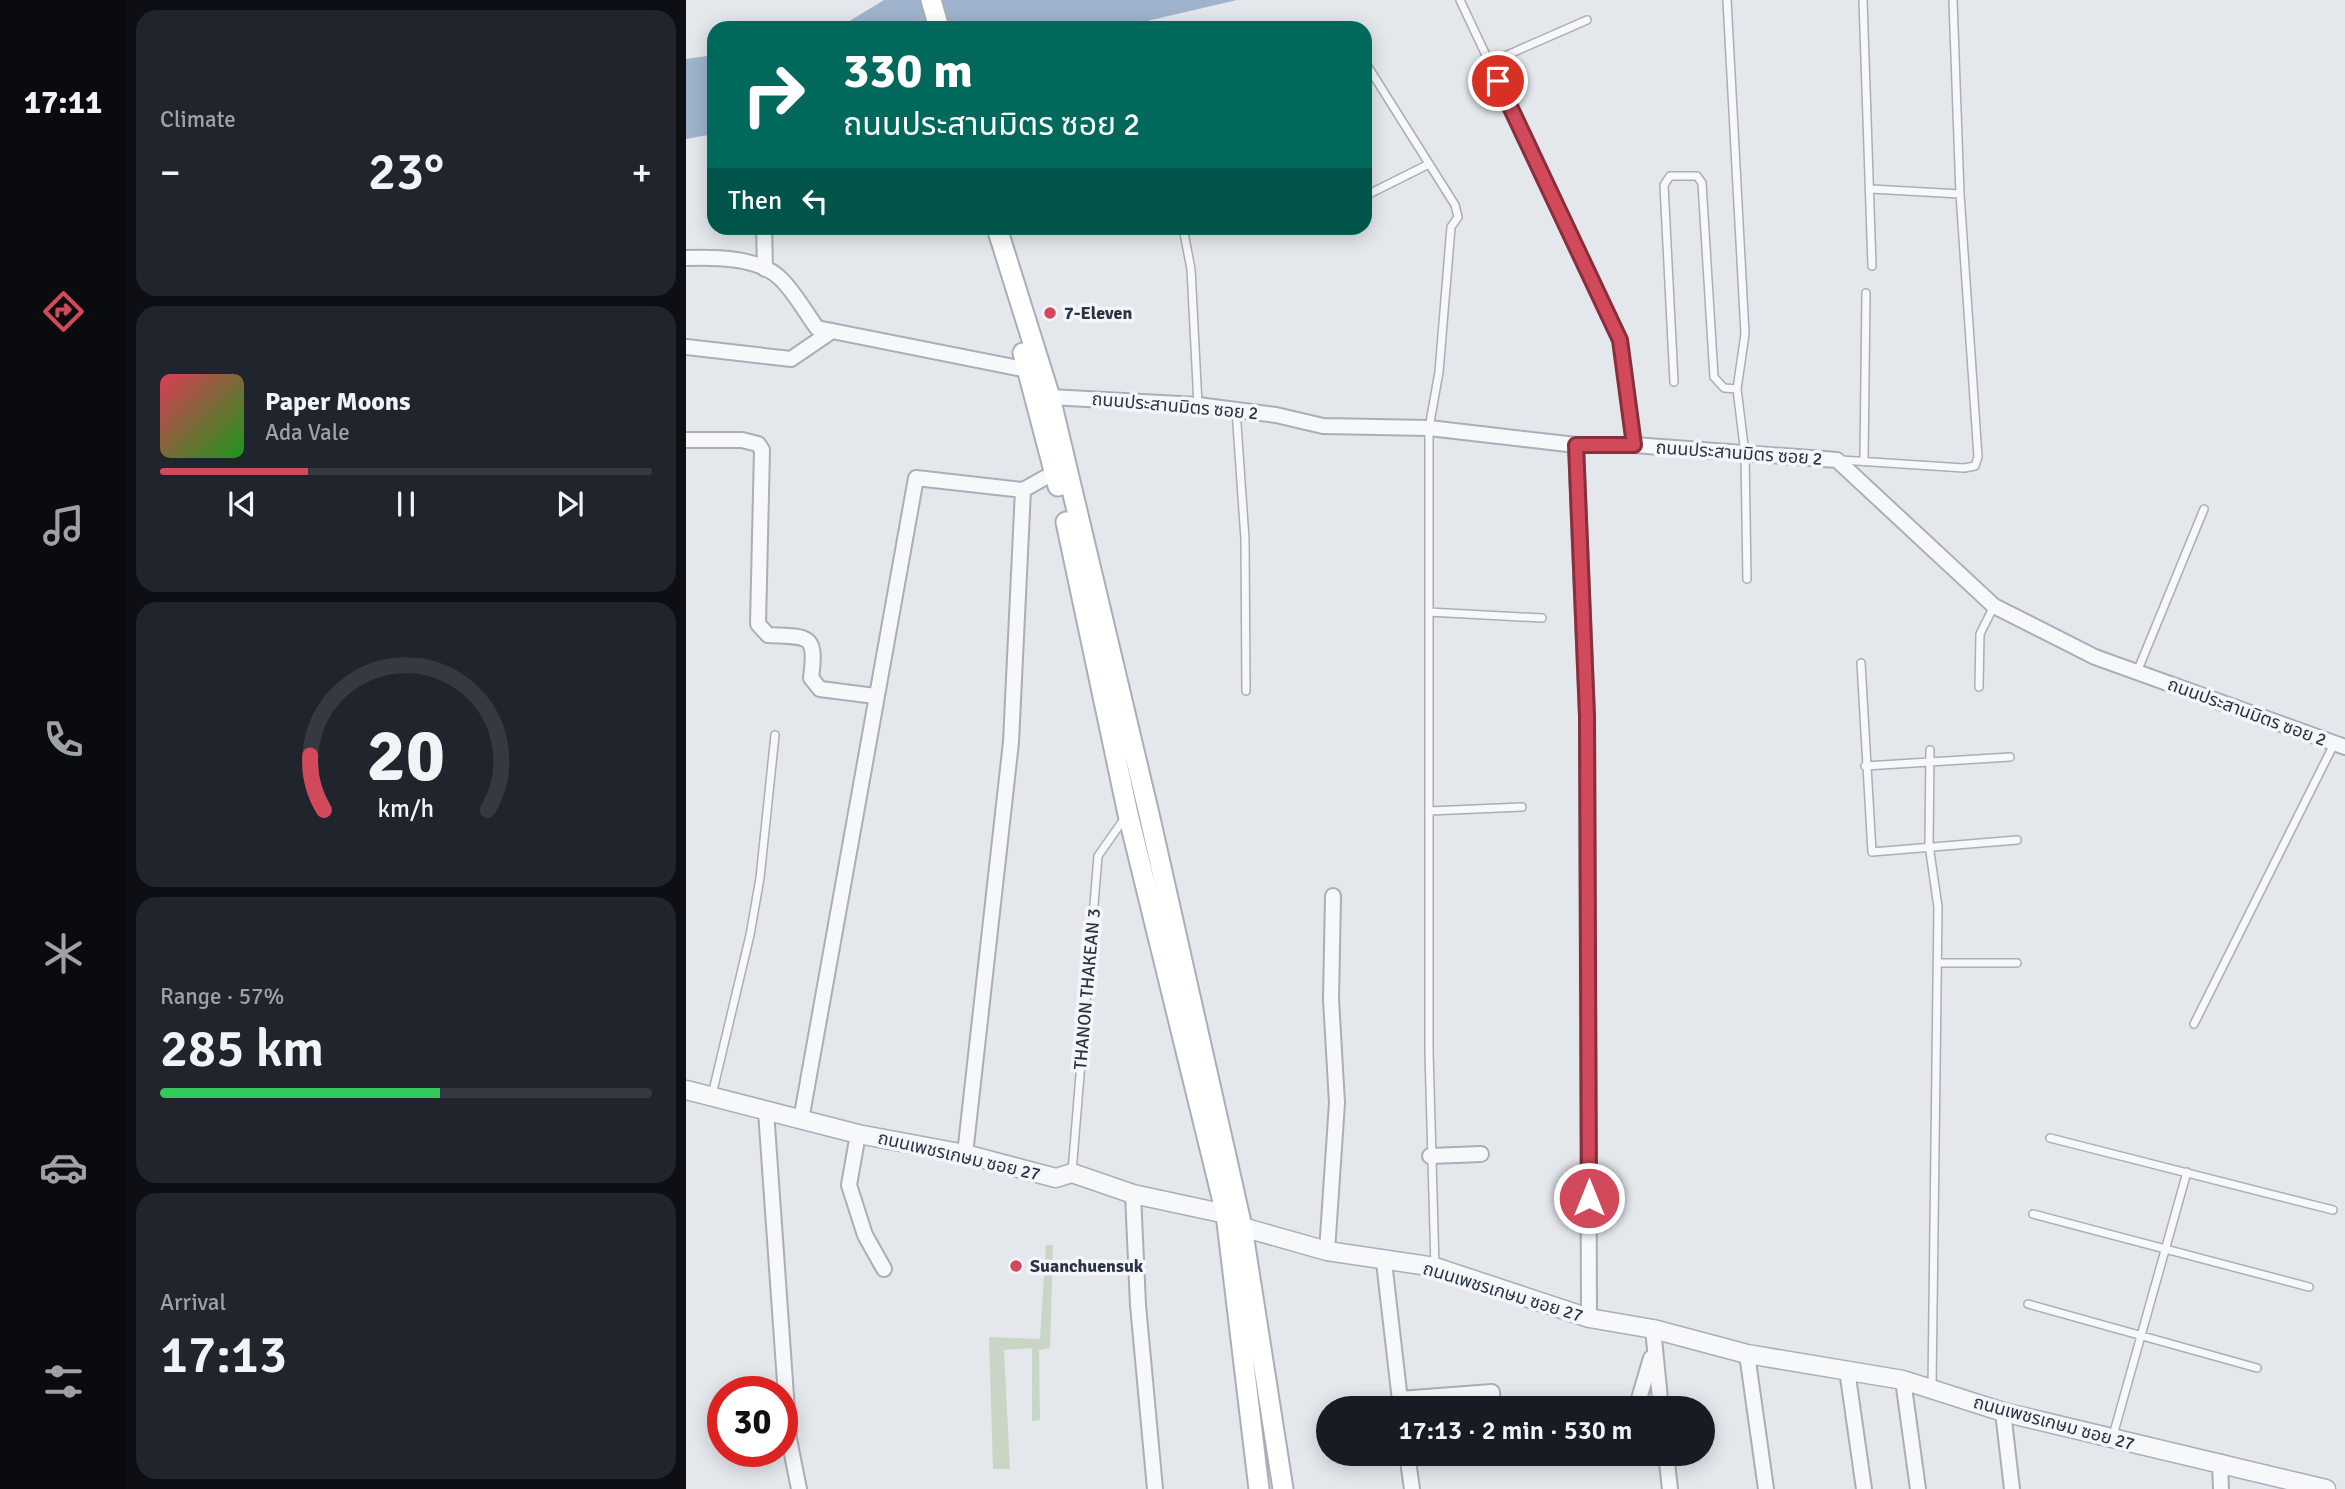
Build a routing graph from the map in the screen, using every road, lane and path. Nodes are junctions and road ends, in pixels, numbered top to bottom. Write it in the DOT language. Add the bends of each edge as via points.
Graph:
graph roads {
  1 [pos="931,0"];
  2 [pos="1460,0"];
  3 [pos="1727,0"];
  4 [pos="1863,0"];
  5 [pos="1953,0"];
  6 [pos="1587,20"];
  7 [pos="937,21"];
  8 [pos="1489,63"];
  9 [pos="1372,74"];
  10 [pos="1427,165"];
  11 [pos="1871,189"];
  12 [pos="1372,192"];
  13 [pos="1960,194"];
  14 [pos="764,235"];
  15 [pos="988,235"];
  16 [pos="999,235"];
  17 [pos="1184,235"];
  18 [pos="686,258"];
  19 [pos="1872,266"];
  20 [pos="765,269"];
  21 [pos="1866,293"];
  22 [pos="832,331"];
  23 [pos="686,347"];
  24 [pos="1028,370"];
  25 [pos="1674,382"];
  26 [pos="1737,389"];
  27 [pos="1050,397"];
  28 [pos="1198,405"];
  29 [pos="1236,410"];
  30 [pos="1429,428"];
  31 [pos="686,440"];
  32 [pos="1576,445"];
  33 [pos="1634,445"];
  34 [pos="1745,454"];
  35 [pos="1836,460"];
  36 [pos="1864,460"];
  37 [pos="1055,472"];
  38 [pos="1023,490"];
  39 [pos="2204,509"];
  40 [pos="1077,541"];
  41 [pos="1747,579"];
  42 [pos="1994,606"];
  43 [pos="1429,612"];
  44 [pos="1542,618"];
  45 [pos="1861,663"];
  46 [pos="2137,672"];
  47 [pos="1979,687"];
  48 [pos="1246,691"];
  49 [pos="875,696"];
  50 [pos="775,735"];
  51 [pos="2339,745"];
  52 [pos="1930,750"];
  53 [pos="2010,757"];
  54 [pos="1930,764"];
  55 [pos="1865,766"];
  56 [pos="1522,807"];
  57 [pos="1429,811"];
  58 [pos="1128,814"];
  59 [pos="2017,840"];
  60 [pos="1929,845"];
  61 [pos="1334,897"];
  62 [pos="1937,963"];
  63 [pos="2017,963"];
  64 [pos="2194,1024"];
  65 [pos="686,1090"];
  66 [pos="712,1095"];
  67 [pos="766,1111"];
  68 [pos="801,1119"];
  69 [pos="858,1134"];
  70 [pos="2050,1138"];
  71 [pos="965,1154"];
  72 [pos="1481,1154"];
  73 [pos="1430,1156"];
  74 [pos="2187,1172"];
  75 [pos="1072,1173"];
  76 [pos="1133,1194"];
  77 [pos="2333,1210"];
  78 [pos="2034,1214"];
  79 [pos="1234,1220"];
  80 [pos="1327,1251"];
  81 [pos="2166,1252"];
  82 [pos="1384,1262"];
  83 [pos="1435,1267"];
  84 [pos="884,1269"];
  85 [pos="2309,1287"];
  86 [pos="2028,1304"];
  87 [pos="1590,1318"];
  88 [pos="1653,1334"];
  89 [pos="2142,1337"];
  90 [pos="1747,1354"];
  91 [pos="2257,1368"];
  92 [pos="1847,1370"];
  93 [pos="1903,1380"];
  94 [pos="1932,1388"];
  95 [pos="1400,1396"];
  96 [pos="1462,1396"];
  97 [pos="1492,1396"];
  98 [pos="1640,1396"];
  99 [pos="1660,1396"];
  100 [pos="2003,1412"];
  101 [pos="2112,1440"];
  102 [pos="2220,1462"];
  103 [pos="1409,1466"];
  104 [pos="1667,1466"];
  105 [pos="799,1489"];
  106 [pos="1155,1489"];
  107 [pos="1259,1489"];
  108 [pos="1283,1489"];
  109 [pos="1412,1489"];
  110 [pos="1670,1489"];
  111 [pos="1766,1489"];
  112 [pos="1864,1489"];
  113 [pos="1918,1489"];
  114 [pos="2012,1489"];
  115 [pos="2221,1489"];
  116 [pos="2326,1489"];
  1 -- 7 [label="main road"];
  2 -- 8 [label="lane"];
  3 -- 26 [label="lane" via="1745,334"];
  4 -- 11 [label="lane"];
  5 -- 13 [label="lane"];
  6 -- 8 [label="lane"];
  8 -- 33 [label="lane" via="1620,340"];
  9 -- 10 [label="lane"];
  10 -- 12 [label="lane"];
  10 -- 30 [label="lane" via="1455,205 1458,217 1451,228 1439,372"];
  11 -- 13 [label="lane"];
  11 -- 19 [label="lane"];
  13 -- 36 [label="lane" via="1975,466"];
  14 -- 20 [label="street"];
  15 -- 24 [label="main road"];
  16 -- 27 [label="main road"];
  17 -- 28 [label="lane" via="1191,269"];
  18 -- 20 [label="street" via="718,257"];
  20 -- 22 [label="street" via="781,279 817,328"];
  21 -- 36 [label="lane"];
  22 -- 23 [label="street" via="791,359"];
  22 -- 24 [label="street"];
  24 -- 37 [label="main road"];
  25 -- 26 [label="lane" via="1664,186 1670,177 1697,176 1702,183 1714,377 1724,388"];
  26 -- 34 [label="lane"];
  27 -- 28 [label="street, ถนนประสานมิตร ซอย 2"];
  27 -- 40 [label="main road"];
  28 -- 29 [label="street, ถนนประสานมิตร ซอย 2"];
  29 -- 30 [label="street, ถนนประสานมิตร ซอย 2" via="1323,426"];
  29 -- 48 [label="lane" via="1245,539"];
  30 -- 32 [label="street, ถนนประสานมิตร ซอย 2"];
  30 -- 43 [label="lane"];
  31 -- 49 [label="street" via="758,444 762,450 762,494 758,624 768,635 810,641 815,652 811,678 820,689"];
  32 -- 33 [label="street, ถนนประสานมิตร ซอย 2"];
  32 -- 87 [label="street" via="1587,716"];
  33 -- 34 [label="street, ถนนประสานมิตร ซอย 2"];
  34 -- 35 [label="street, ถนนประสานมิตร ซอย 2"];
  34 -- 41 [label="lane"];
  35 -- 36 [label="lane"];
  35 -- 42 [label="street, ถนนประสานมิตร ซอย 2"];
  37 -- 38 [label="street"];
  37 -- 40 [label="main road"];
  38 -- 49 [label="street" via="916,478"];
  38 -- 71 [label="street" via="1012,742"];
  39 -- 46 [label="lane"];
  40 -- 58 [label="main road"];
  40 -- 79 [label="main road"];
  42 -- 46 [label="street, ถนนประสานมิตร ซอย 2" via="2095,657"];
  42 -- 47 [label="lane" via="1980,634"];
  43 -- 44 [label="lane"];
  43 -- 57 [label="lane"];
  45 -- 55 [label="lane"];
  46 -- 51 [label="street, ถนนประสานมิตร ซอย 2"];
  49 -- 68 [label="street"];
  50 -- 66 [label="lane" via="760,878"];
  51 -- 64 [label="lane"];
  52 -- 54 [label="lane"];
  53 -- 54 [label="lane"];
  54 -- 55 [label="lane"];
  54 -- 60 [label="lane"];
  55 -- 60 [label="lane" via="1872,852"];
  56 -- 57 [label="lane"];
  57 -- 73 [label="lane"];
  58 -- 75 [label="lane, THANON THAKEAN 3" via="1098,856"];
  58 -- 79 [label="main road"];
  59 -- 60 [label="lane"];
  60 -- 62 [label="lane" via="1938,907"];
  61 -- 80 [label="street" via="1331,999 1337,1103"];
  62 -- 63 [label="lane"];
  62 -- 94 [label="lane"];
  65 -- 66 [label="street, ถนนเพชรเกษม ซอย 27"];
  66 -- 67 [label="street, ถนนเพชรเกษม ซอย 27"];
  67 -- 68 [label="street, ถนนเพชรเกษม ซอย 27"];
  67 -- 105 [label="street" via="789,1439"];
  68 -- 69 [label="street, ถนนเพชรเกษม ซอย 27"];
  69 -- 71 [label="street, ถนนเพชรเกษม ซอย 27"];
  69 -- 84 [label="street" via="849,1185 866,1235"];
  70 -- 74 [label="lane"];
  71 -- 75 [label="street, ถนนเพชรเกษม ซอย 27" via="1056,1178"];
  72 -- 73 [label="street"];
  73 -- 83 [label="lane"];
  74 -- 77 [label="lane"];
  74 -- 81 [label="lane"];
  75 -- 76 [label="street, ถนนเพชรเกษม ซอย 27"];
  76 -- 79 [label="street, ถนนเพชรเกษม ซอย 27"];
  76 -- 106 [label="street"];
  78 -- 81 [label="lane"];
  79 -- 80 [label="street, ถนนเพชรเกษม ซอย 27"];
  79 -- 107 [label="main road"];
  79 -- 108 [label="main road"];
  80 -- 82 [label="street, ถนนเพชรเกษม ซอย 27"];
  81 -- 85 [label="lane"];
  81 -- 89 [label="lane"];
  82 -- 83 [label="street, ถนนเพชรเกษม ซอย 27"];
  82 -- 95 [label="street"];
  83 -- 87 [label="street, ถนนเพชรเกษม ซอย 27"];
  86 -- 89 [label="lane"];
  87 -- 88 [label="street, ถนนเพชรเกษม ซอย 27"];
  88 -- 90 [label="street, ถนนเพชรเกษม ซอย 27"];
  88 -- 98 [label="street" via="1654,1350"];
  88 -- 99 [label="street"];
  89 -- 91 [label="lane"];
  89 -- 101 [label="lane"];
  90 -- 92 [label="street, ถนนเพชรเกษม ซอย 27"];
  90 -- 111 [label="street"];
  92 -- 93 [label="street, ถนนเพชรเกษม ซอย 27"];
  92 -- 112 [label="street"];
  93 -- 94 [label="street, ถนนเพชรเกษม ซอย 27"];
  93 -- 113 [label="street"];
  94 -- 100 [label="street, ถนนเพชรเกษม ซอย 27"];
  96 -- 97 [label="street" via="1492,1392"];
  100 -- 101 [label="street, ถนนเพชรเกษม ซอย 27"];
  100 -- 114 [label="street"];
  101 -- 102 [label="street, ถนนเพชรเกษม ซอย 27"];
  102 -- 115 [label="street"];
  102 -- 116 [label="street, ถนนเพชรเกษม ซอย 27"];
  103 -- 109 [label="street"];
  104 -- 110 [label="street"];
}
